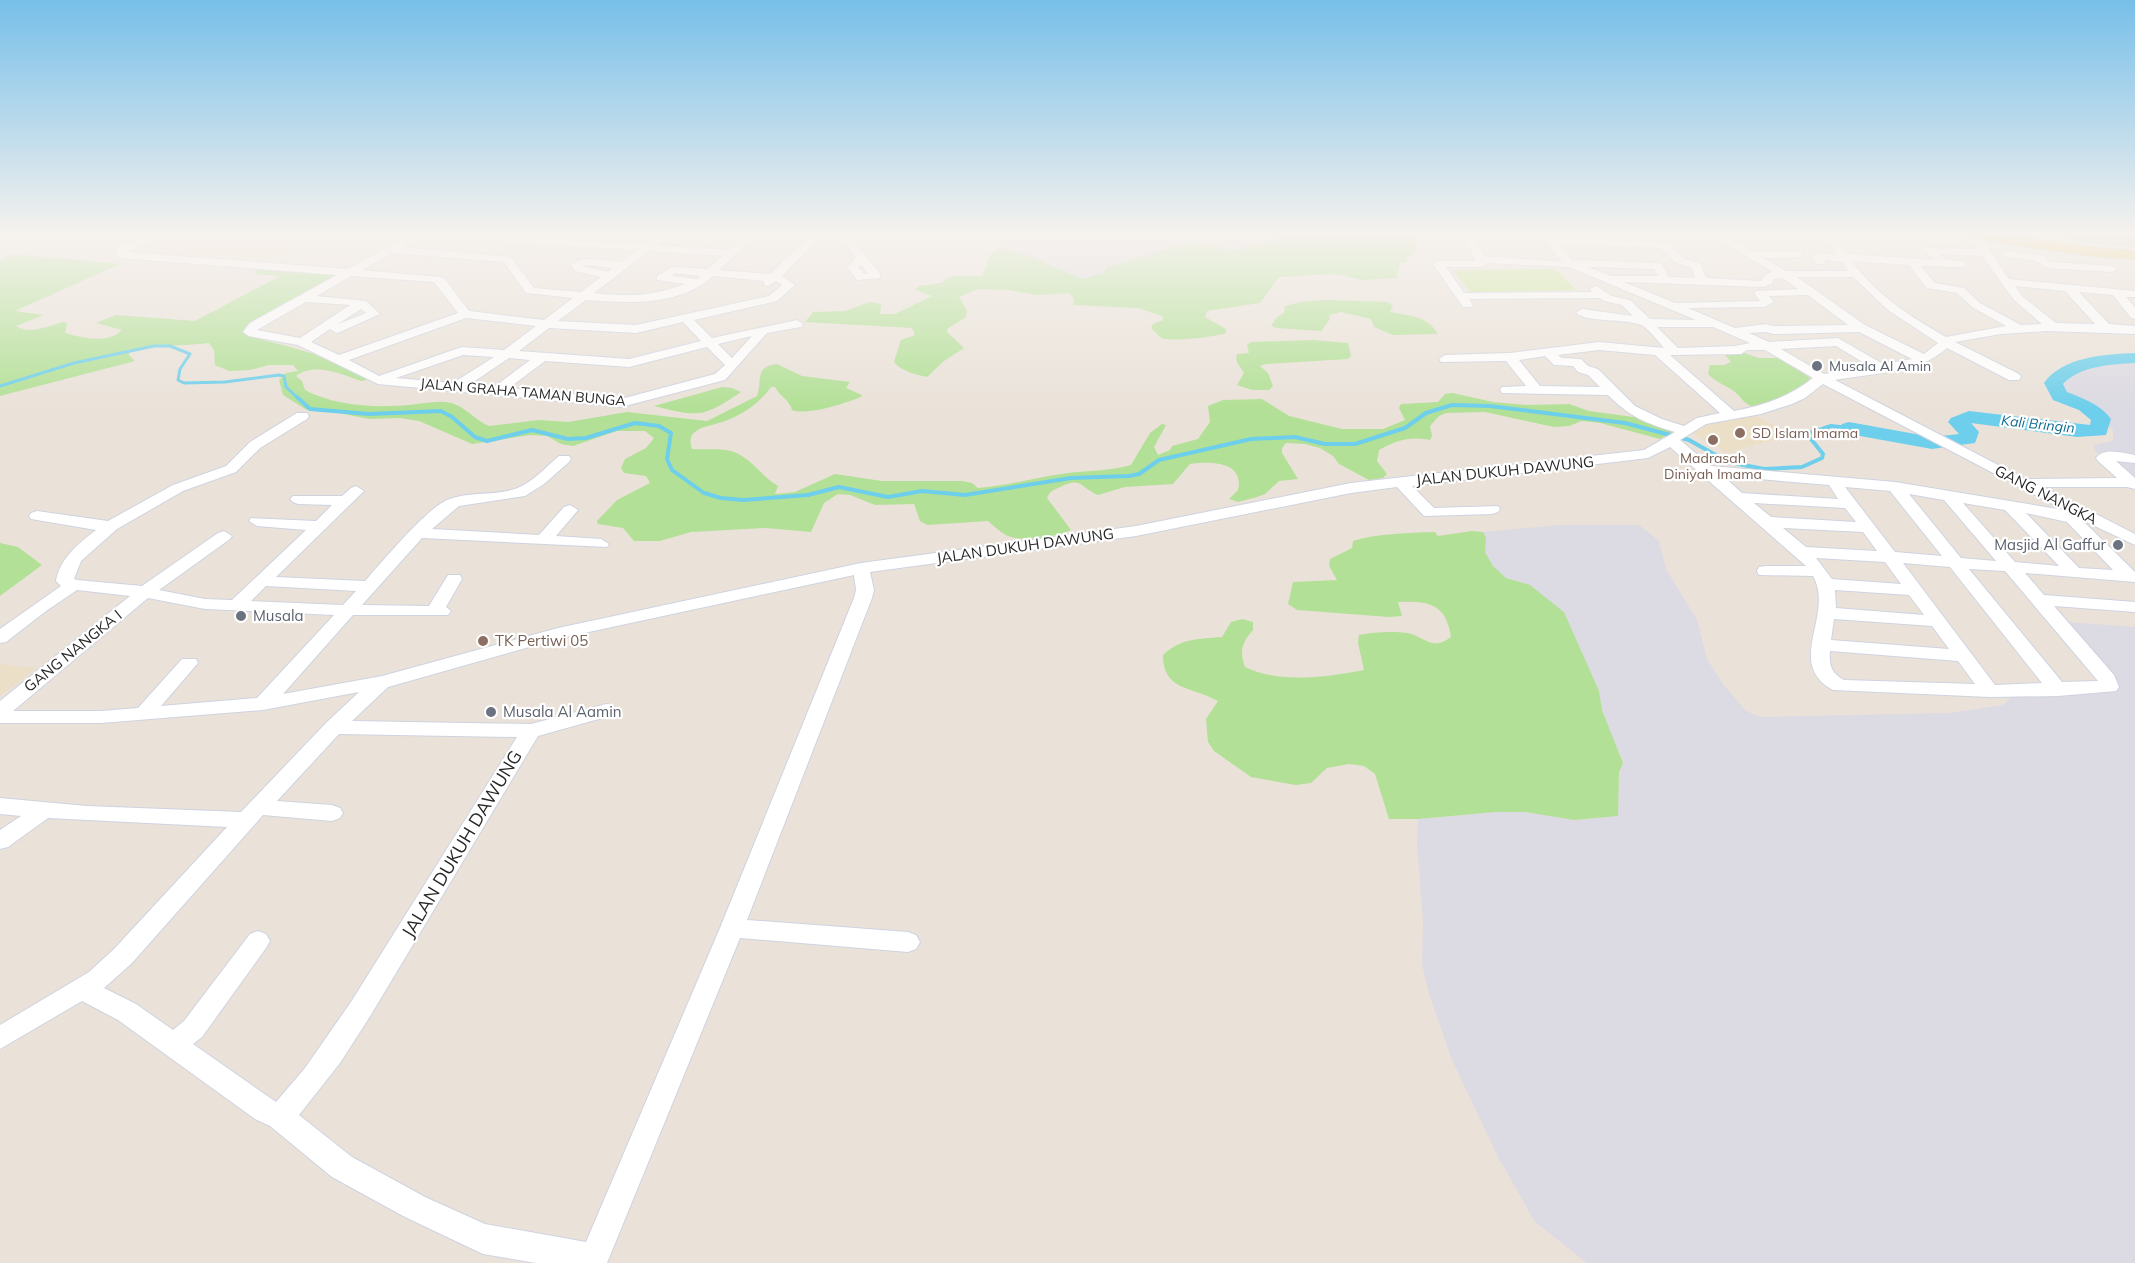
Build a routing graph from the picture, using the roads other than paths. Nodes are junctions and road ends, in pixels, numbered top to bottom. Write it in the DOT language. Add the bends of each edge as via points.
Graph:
graph roads {
  1 [pos="313,293"];
  2 [pos="449,293"];
  3 [pos="550,293"];
  4 [pos="586,293"];
  5 [pos="670,293"];
  6 [pos="757,293"];
  7 [pos="780,293"];
  8 [pos="1458,293"];
  9 [pos="1601,293"];
  10 [pos="1644,293"];
  11 [pos="1763,293"];
  12 [pos="1810,293"];
  13 [pos="1878,293"];
  14 [pos="1963,293"];
  15 [pos="2015,293"];
  16 [pos="2074,293"];
  17 [pos="2113,293"];
  18 [pos="1603,295"];
  19 [pos="582,296"];
  20 [pos="304,298"];
  21 [pos="747,303"];
  22 [pos="1675,305"];
  23 [pos="1582,313"];
  24 [pos="465,314"];
  25 [pos="2135,315"];
  26 [pos="686,319"];
  27 [pos="1648,322"];
  28 [pos="546,324"];
  29 [pos="797,324"];
  30 [pos="1719,324"];
  31 [pos="2053,327"];
  32 [pos="2105,327"];
  33 [pos="1861,328"];
  34 [pos="2019,328"];
  35 [pos="2135,330"];
  36 [pos="760,331"];
  37 [pos="1736,331"];
  38 [pos="308,339"];
  39 [pos="1947,341"];
  40 [pos="710,344"];
  41 [pos="1766,345"];
  42 [pos="1674,351"];
  43 [pos="1548,352"];
  44 [pos="1659,352"];
  45 [pos="507,354"];
  46 [pos="542,357"];
  47 [pos="1510,357"];
  48 [pos="341,359"];
  49 [pos="1445,359"];
  50 [pos="1923,359"];
  51 [pos="732,365"];
  52 [pos="1881,368"];
  53 [pos="2014,377"];
  54 [pos="1822,378"];
  55 [pos="378,380"];
  56 [pos="456,387"];
  57 [pos="1535,389"];
  58 [pos="1507,390"];
  59 [pos="497,391"];
  60 [pos="1611,391"];
  61 [pos="302,416"];
  62 [pos="1731,416"];
  63 [pos="1677,435"];
  64 [pos="564,459"];
  65 [pos="2135,459"];
  66 [pos="1709,470"];
  67 [pos="1838,481"];
  68 [pos="1400,483"];
  69 [pos="2022,483"];
  70 [pos="2132,484"];
  71 [pos="1895,487"];
  72 [pos="1956,492"];
  73 [pos="1740,497"];
  74 [pos="298,499"];
  75 [pos="2061,502"];
  76 [pos="2008,505"];
  77 [pos="1856,506"];
  78 [pos="1492,509"];
  79 [pos="570,510"];
  80 [pos="37,516"];
  81 [pos="257,521"];
  82 [pos="1767,522"];
  83 [pos="111,526"];
  84 [pos="321,526"];
  85 [pos="1869,528"];
  86 [pos="418,533"];
  87 [pos="224,536"];
  88 [pos="543,540"];
  89 [pos="2135,540"];
  90 [pos="601,544"];
  91 [pos="1803,552"];
  92 [pos="1895,557"];
  93 [pos="1957,564"];
  94 [pos="861,568"];
  95 [pos="2012,568"];
  96 [pos="1765,571"];
  97 [pos="2074,572"];
  98 [pos="1822,577"];
  99 [pos="2132,577"];
  100 [pos="454,579"];
  101 [pos="262,581"];
  102 [pos="74,585"];
  103 [pos="369,586"];
  104 [pos="1915,590"];
  105 [pos="145,592"];
  106 [pos="2040,600"];
  107 [pos="237,606"];
  108 [pos="2135,606"];
  109 [pos="347,610"];
  110 [pos="1828,613"];
  111 [pos="1937,621"];
  112 [pos="0,638"];
  113 [pos="1820,645"];
  114 [pos="1963,656"];
  115 [pos="189,663"];
  116 [pos="383,682"];
  117 [pos="2058,690"];
  118 [pos="1995,691"];
  119 [pos="263,704"];
  120 [pos="606,710"];
  121 [pos="143,714"];
  122 [pos="2,717"];
  123 [pos="334,727"];
  124 [pos="531,731"];
  125 [pos="0,806"];
  126 [pos="43,811"];
  127 [pos="332,813"];
  128 [pos="252,814"];
  129 [pos="0,841"];
  130 [pos="732,928"];
  131 [pos="258,941"];
  132 [pos="908,942"];
  133 [pos="82,989"];
  134 [pos="0,1038"];
  135 [pos="174,1045"];
  136 [pos="280,1117"];
  137 [pos="593,1260"];
  1 -- 20 [label="street, JALAN GRAHA TAMAN BUNGA"];
  2 -- 24 [label="street"];
  3 -- 19 [label="street"];
  4 -- 19 [label="street"];
  5 -- 19 [label="street" via="652,299"];
  6 -- 21 [label="street"];
  7 -- 21 [label="street" via="775,298"];
  8 -- 18 [label="street" via="1464,301"];
  9 -- 18 [label="street"];
  10 -- 22 [label="street"];
  11 -- 22 [label="street" via="1768,302 1764,304"];
  12 -- 33 [label="street"];
  13 -- 39 [label="street" via="1895,309"];
  14 -- 34 [label="street" via="1976,305"];
  15 -- 31 [label="street"];
  16 -- 32 [label="street"];
  17 -- 25 [label="street"];
  18 -- 27 [label="street" via="1626,302"];
  19 -- 28 [label="street"];
  20 -- 38 [label="street, JALAN GRAHA TAMAN BUNGA" via="249,331"];
  20 -- 38 [label="street" via="363,303 374,314"];
  21 -- 26 [label="street"];
  22 -- 30 [label="street"];
  23 -- 27 [label="street"];
  24 -- 28 [label="street"];
  24 -- 48 [label="street"];
  26 -- 28 [label="street" via="629,329"];
  26 -- 40 [label="street"];
  27 -- 30 [label="street"];
  27 -- 42 [label="street"];
  28 -- 45 [label="street"];
  29 -- 36 [label="street"];
  30 -- 37 [label="street"];
  31 -- 32 [label="street"];
  31 -- 34 [label="street"];
  32 -- 35 [label="street"];
  33 -- 37 [label="street"];
  33 -- 50 [label="street"];
  34 -- 39 [label="street"];
  36 -- 40 [label="street, JALAN GRAHA TAMAN BUNGA"];
  36 -- 51 [label="street, JALAN GRAHA TAMAN BUNGA" via="763,333"];
  37 -- 41 [label="street"];
  38 -- 48 [label="street, JALAN GRAHA TAMAN BUNGA"];
  39 -- 50 [label="street" via="1938,352"];
  39 -- 53 [label="street"];
  40 -- 46 [label="street, JALAN GRAHA TAMAN BUNGA" via="629,363"];
  40 -- 51 [label="street"];
  41 -- 42 [label="street"];
  41 -- 52 [label="street" via="1838,342"];
  41 -- 54 [label="street"];
  42 -- 44 [label="street"];
  43 -- 44 [label="street" via="1599,346"];
  43 -- 47 [label="street"];
  43 -- 60 [label="street" via="1559,362 1576,362 1593,372"];
  44 -- 62 [label="street"];
  45 -- 46 [label="street, JALAN GRAHA TAMAN BUNGA"];
  45 -- 55 [label="street, JALAN GRAHA TAMAN BUNGA" via="460,352"];
  45 -- 56 [label="street"];
  46 -- 59 [label="street"];
  47 -- 49 [label="street"];
  47 -- 57 [label="street"];
  48 -- 55 [label="street, JALAN GRAHA TAMAN BUNGA"];
  50 -- 52 [label="street"];
  51 -- 59 [label="street, JALAN GRAHA TAMAN BUNGA" via="720,377 625,402"];
  52 -- 54 [label="street"];
  54 -- 62 [label="street, JALAN DUKUH DAWUNG" via="1794,398"];
  54 -- 69 [label="street, GANG NANGKA"];
  55 -- 56 [label="street, JALAN GRAHA TAMAN BUNGA"];
  56 -- 59 [label="street, JALAN GRAHA TAMAN BUNGA"];
  57 -- 58 [label="street"];
  57 -- 60 [label="street"];
  60 -- 63 [label="street" via="1636,413"];
  61 -- 83 [label="street" via="255,445 231,469 178,488"];
  62 -- 63 [label="street, JALAN DUKUH DAWUNG" via="1702,421"];
  63 -- 66 [label="street"];
  63 -- 68 [label="street, JALAN DUKUH DAWUNG" via="1648,454"];
  64 -- 86 [label="street" via="513,500 454,502"];
  65 -- 70 [label="street" via="2103,458"];
  66 -- 67 [label="street"];
  66 -- 73 [label="street"];
  67 -- 71 [label="street"];
  67 -- 77 [label="street"];
  68 -- 78 [label="street" via="1430,513"];
  68 -- 94 [label="street, JALAN DUKUH DAWUNG" via="1278,501 1136,531"];
  69 -- 70 [label="street"];
  69 -- 75 [label="street, GANG NANGKA"];
  71 -- 72 [label="street"];
  71 -- 93 [label="street"];
  72 -- 75 [label="street"];
  72 -- 76 [label="street"];
  72 -- 95 [label="street"];
  73 -- 77 [label="street"];
  73 -- 82 [label="street"];
  74 -- 84 [label="street" via="351,496"];
  75 -- 89 [label="street, GANG NANGKA"];
  76 -- 97 [label="street"];
  76 -- 99 [label="street" via="2073,519"];
  77 -- 85 [label="street"];
  77 -- 92 [label="street"];
  79 -- 88 [label="street"];
  80 -- 83 [label="street"];
  81 -- 84 [label="street"];
  82 -- 85 [label="street"];
  82 -- 91 [label="street"];
  83 -- 102 [label="street" via="64,574 65,581"];
  84 -- 101 [label="street"];
  85 -- 92 [label="street"];
  86 -- 88 [label="street"];
  86 -- 103 [label="street"];
  87 -- 105 [label="street"];
  88 -- 90 [label="street"];
  91 -- 92 [label="street"];
  91 -- 98 [label="street"];
  92 -- 93 [label="street"];
  92 -- 104 [label="street"];
  92 -- 118 [label="street"];
  93 -- 95 [label="street"];
  93 -- 117 [label="street"];
  94 -- 116 [label="street, JALAN DUKUH DAWUNG" via="558,633"];
  94 -- 130 [label="street" via="863,598"];
  95 -- 97 [label="street"];
  95 -- 106 [label="street"];
  96 -- 98 [label="street"];
  97 -- 99 [label="street"];
  98 -- 104 [label="street"];
  98 -- 110 [label="street"];
  100 -- 109 [label="street" via="438,611"];
  101 -- 103 [label="street"];
  101 -- 107 [label="street"];
  102 -- 105 [label="street"];
  102 -- 112 [label="street"];
  103 -- 109 [label="street"];
  104 -- 111 [label="street"];
  105 -- 107 [label="street"];
  105 -- 122 [label="street, GANG NANGKA I"];
  106 -- 108 [label="street"];
  106 -- 117 [label="street" via="2110,686"];
  107 -- 109 [label="street"];
  109 -- 119 [label="street"];
  110 -- 111 [label="street"];
  110 -- 113 [label="street"];
  111 -- 114 [label="street"];
  113 -- 114 [label="street"];
  113 -- 118 [label="street" via="1823,674 1836,685"];
  114 -- 118 [label="street"];
  115 -- 121 [label="street"];
  116 -- 119 [label="street, JALAN DUKUH DAWUNG"];
  116 -- 123 [label="street, JALAN DUKUH DAWUNG"];
  117 -- 118 [label="street"];
  119 -- 121 [label="street, JALAN DUKUH DAWUNG"];
  120 -- 124 [label="street"];
  121 -- 122 [label="street, JALAN DUKUH DAWUNG"];
  123 -- 124 [label="street, JALAN DUKUH DAWUNG"];
  123 -- 128 [label="street, JALAN DUKUH DAWUNG"];
  124 -- 136 [label="street, JALAN DUKUH DAWUNG" via="370,995 300,1096"];
  125 -- 126 [label="street"];
  126 -- 128 [label="street"];
  126 -- 129 [label="street"];
  127 -- 128 [label="street"];
  128 -- 133 [label="street, JALAN DUKUH DAWUNG" via="123,956"];
  130 -- 132 [label="street"];
  130 -- 137 [label="street"];
  131 -- 135 [label="street" via="193,1029"];
  133 -- 134 [label="street, JALAN DUKUH DAWUNG"];
  133 -- 135 [label="street" via="127,1012"];
  135 -- 136 [label="street"];
  136 -- 137 [label="street" via="342,1167 483,1239"];
}
